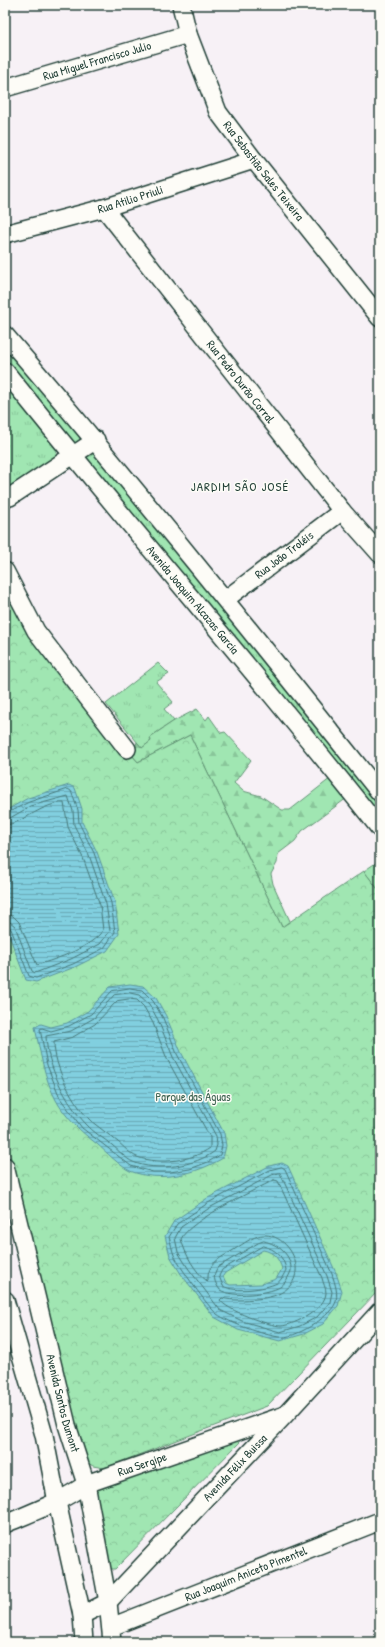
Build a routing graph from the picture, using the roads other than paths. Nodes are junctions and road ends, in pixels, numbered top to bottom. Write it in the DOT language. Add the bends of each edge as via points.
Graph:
graph roads {
  1 [pos="181,5"];
  2 [pos="188,34"];
  3 [pos="5,88"];
  4 [pos="254,160"];
  5 [pos="104,208"];
  6 [pos="5,234"];
  7 [pos="380,318"];
  8 [pos="5,335"];
  9 [pos="5,371"];
  10 [pos="96,440"];
  11 [pos="72,455"];
  12 [pos="5,498"];
  13 [pos="342,511"];
  14 [pos="380,554"];
  15 [pos="5,571"];
  16 [pos="226,599"];
  17 [pos="127,748"];
  18 [pos="380,793"];
  19 [pos="380,829"];
  20 [pos="5,1166"];
  21 [pos="5,1300"];
  22 [pos="380,1311"];
  23 [pos="285,1415"];
  24 [pos="67,1425"];
  25 [pos="44,1435"];
  26 [pos="86,1484"];
  27 [pos="57,1502"];
  28 [pos="380,1520"];
  29 [pos="5,1524"];
  30 [pos="108,1602"];
  31 [pos="82,1615"];
  32 [pos="112,1634"];
  33 [pos="84,1642"];
  1 -- 2 [label="street, Rua Sebastião Sales Teixeira"];
  2 -- 3 [label="street, Rua Miguel Francisco Julio"];
  2 -- 4 [label="street, Rua Sebastião Sales Teixeira" via="218,112"];
  4 -- 5 [label="street, Rua Atilio Priuli"];
  4 -- 7 [label="street, Rua Sebastião Sales Teixeira"];
  5 -- 6 [label="street, Rua Atilio Priuli"];
  5 -- 13 [label="street, Rua Pedro Durão Corral"];
  8 -- 10 [label="street, Avenida Joaquim Alcazas Garcia"];
  9 -- 11 [label="street, Avenida Joaquim Alcazas Garcia"];
  10 -- 11 [label="street"];
  10 -- 16 [label="street, Avenida Joaquim Alcazas Garcia"];
  11 -- 12 [label="street"];
  11 -- 19 [label="street, Avenida Joaquim Alcazas Garcia" via="304,733"];
  13 -- 14 [label="street, Rua Pedro Durão Corral"];
  13 -- 16 [label="street, Rua João Troléis"];
  15 -- 17 [label="street" via="36,631"];
  16 -- 18 [label="street, Avenida Joaquim Alcazas Garcia"];
  20 -- 24 [label="street, Avenida Santos Dumont"];
  21 -- 25 [label="street"];
  22 -- 23 [label="street, Avenida Félix Buissa"];
  23 -- 26 [label="street, Rua Sergipe"];
  23 -- 30 [label="street, Avenida Félix Buissa"];
  24 -- 25 [label="street"];
  24 -- 26 [label="street, Avenida Santos Dumont"];
  25 -- 27 [label="street"];
  26 -- 27 [label="street, Rua Sergipe"];
  26 -- 30 [label="street, Avenida Santos Dumont"];
  27 -- 29 [label="street, Rua Sergipe"];
  27 -- 31 [label="street"];
  28 -- 32 [label="street, Rua Joaquim Aniceto Pimentel"];
  30 -- 31 [label="street, Avenida Félix Buissa"];
  30 -- 32 [label="street, Avenida Santos Dumont"];
  31 -- 33 [label="street"];
}
